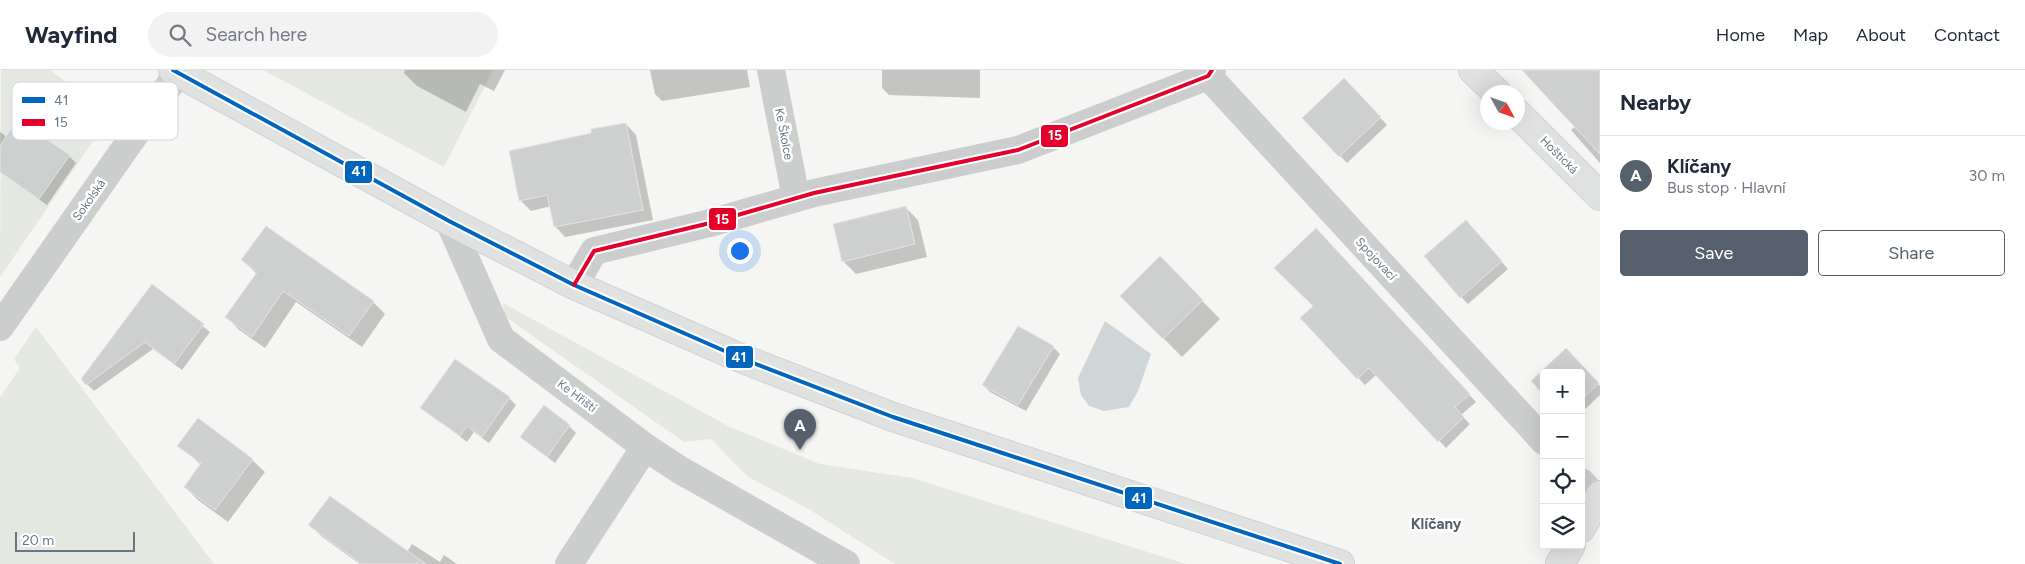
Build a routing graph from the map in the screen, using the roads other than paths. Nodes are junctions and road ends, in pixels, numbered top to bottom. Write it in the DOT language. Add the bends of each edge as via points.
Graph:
graph roads {
  1 [pos="771,70"];
  2 [pos="1473,70"];
  3 [pos="177,71"];
  4 [pos="1210,73"];
  5 [pos="169,82"];
  6 [pos="1489,85"];
  7 [pos="1525,121"];
  8 [pos="129,140"];
  9 [pos="1600,196"];
  10 [pos="796,198"];
  11 [pos="449,220"];
  12 [pos="574,285"];
  13 [pos="0,327"];
  14 [pos="1540,437"];
  15 [pos="645,447"];
  16 [pos="1593,492"];
  17 [pos="1585,516"];
  18 [pos="1569,549"];
  19 [pos="569,564"];
  20 [pos="846,564"];
  21 [pos="1340,564"];
  22 [pos="1560,564"];
  1 -- 10 [label="street, Ke Školce"];
  2 -- 6 [label="main road"];
  3 -- 5 [label="street, Sokolská"];
  3 -- 11 [label="main road"];
  4 -- 10 [label="street" via="1018,150"];
  4 -- 14 [label="street, Spojovací"];
  7 -- 9 [label="main road, Hoštická"];
  8 -- 13 [label="street, Sokolská"];
  10 -- 12 [label="street" via="594,251"];
  11 -- 12 [label="main road"];
  11 -- 15 [label="street, Ke Hřišti" via="501,339"];
  12 -- 21 [label="main road" via="743,359 893,417"];
  15 -- 19 [label="street"];
  15 -- 20 [label="street, Ke Hřišti"];
  16 -- 17 [label="main road"];
  18 -- 22 [label="main road"];
}
